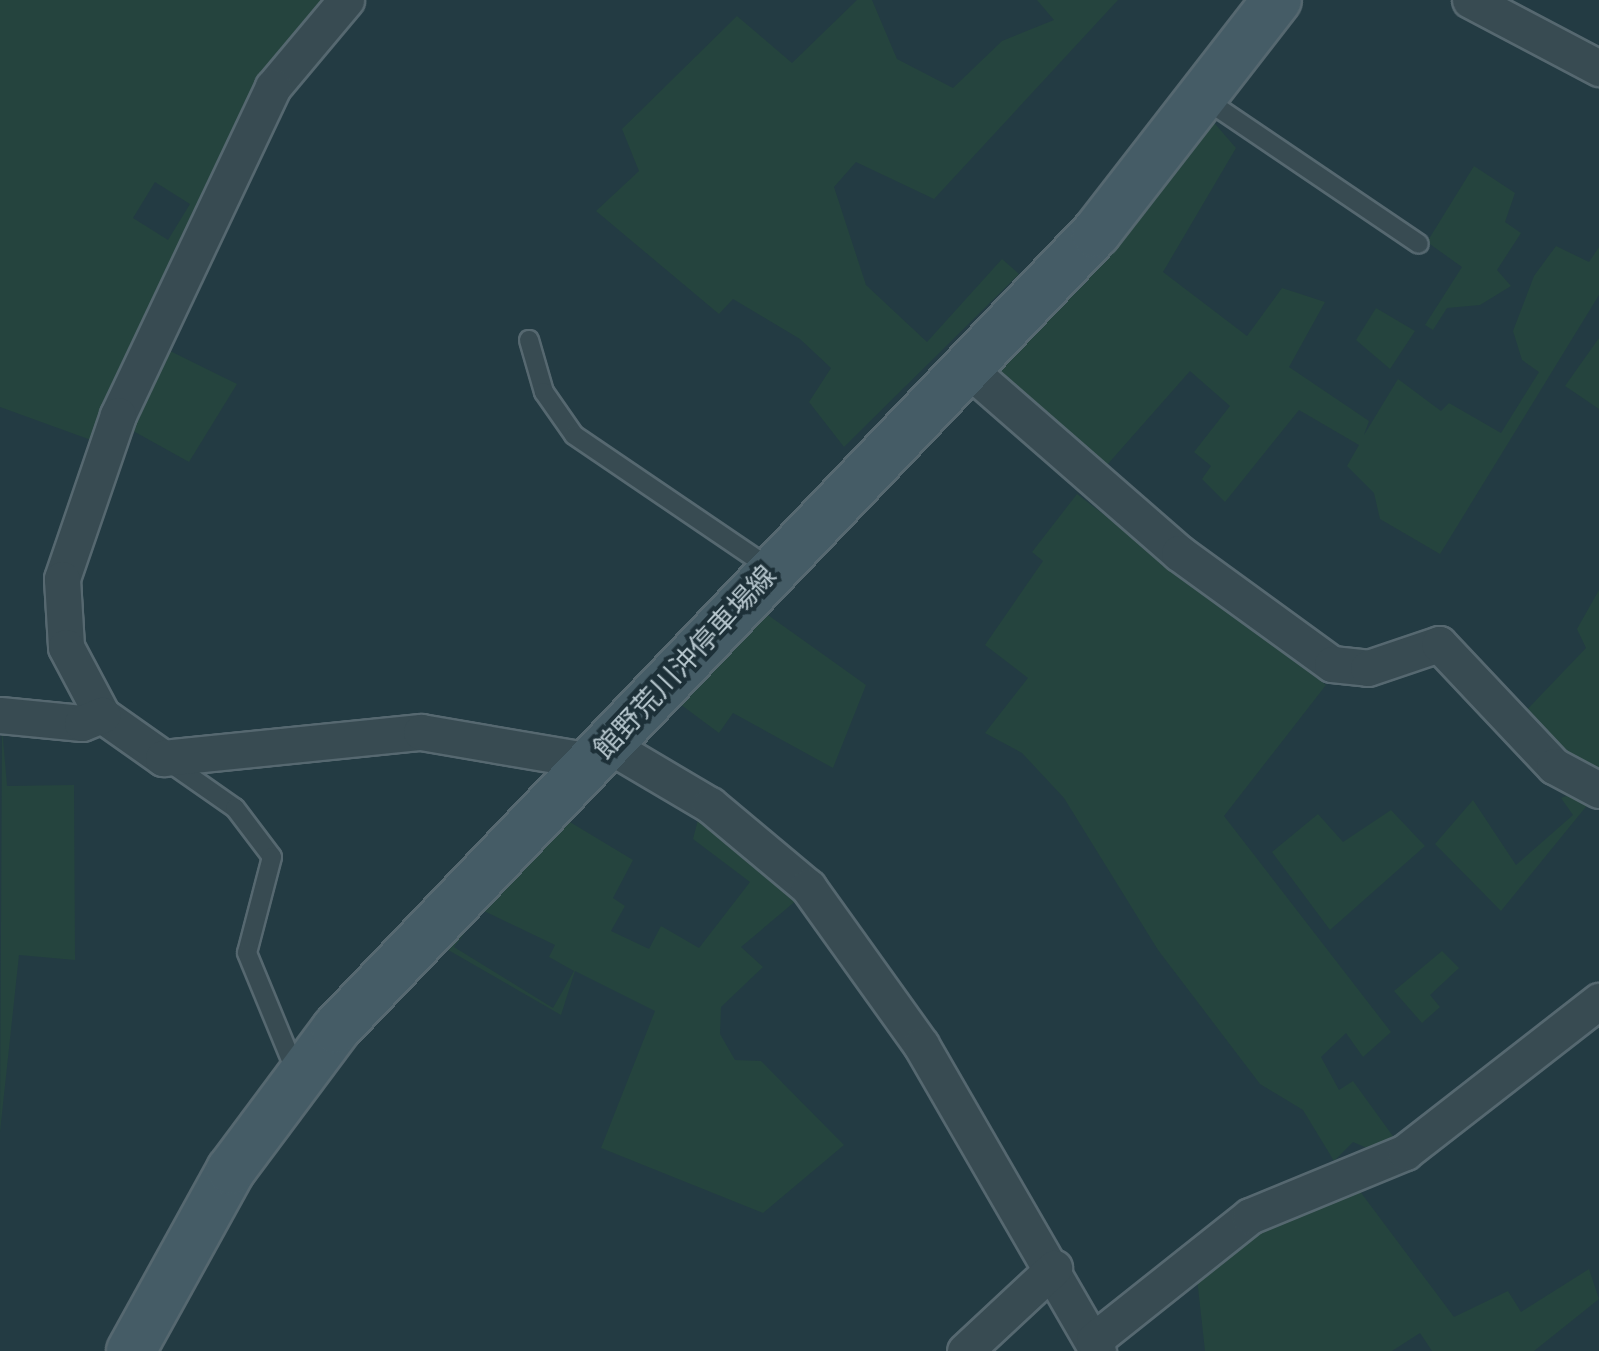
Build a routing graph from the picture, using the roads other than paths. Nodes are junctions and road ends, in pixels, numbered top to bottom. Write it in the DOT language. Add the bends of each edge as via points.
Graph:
graph roads {
  1 [pos="346,0"];
  2 [pos="1470,0"];
  3 [pos="1273,2"];
  4 [pos="1599,68"];
  5 [pos="1206,99"];
  6 [pos="1418,244"];
  7 [pos="529,340"];
  8 [pos="967,368"];
  9 [pos="771,569"];
  10 [pos="102,715"];
  11 [pos="0,716"];
  12 [pos="598,752"];
  13 [pos="163,758"];
  14 [pos="1599,790"];
  15 [pos="1599,1001"];
  16 [pos="298,1077"];
  17 [pos="1054,1268"];
  18 [pos="1096,1345"];
  19 [pos="131,1351"];
  20 [pos="965,1351"];
  1 -- 10 [label="street" via="272,87 118,415 62,580 66,647"];
  2 -- 4 [label="street"];
  3 -- 5 [label="main road, 館野荒川沖停車場線"];
  5 -- 6 [label="lane"];
  5 -- 8 [label="main road, 館野荒川沖停車場線"];
  7 -- 9 [label="lane" via="544,392 574,435"];
  8 -- 9 [label="main road, 館野荒川沖停車場線"];
  8 -- 14 [label="street" via="1180,553 1332,664 1368,668 1439,644 1554,766"];
  9 -- 12 [label="main road, 館野荒川沖停車場線"];
  10 -- 11 [label="street" via="82,723"];
  10 -- 13 [label="street"];
  12 -- 13 [label="street" via="421,732"];
  12 -- 16 [label="main road, 館野荒川沖停車場線"];
  12 -- 17 [label="street" via="710,806 808,887 921,1045"];
  13 -- 16 [label="lane" via="235,808 272,857 247,953"];
  15 -- 18 [label="street" via="1404,1152 1250,1216"];
  16 -- 19 [label="main road, 館野荒川沖停車場線" via="231,1170"];
  17 -- 18 [label="street"];
  17 -- 20 [label="street"];
}
